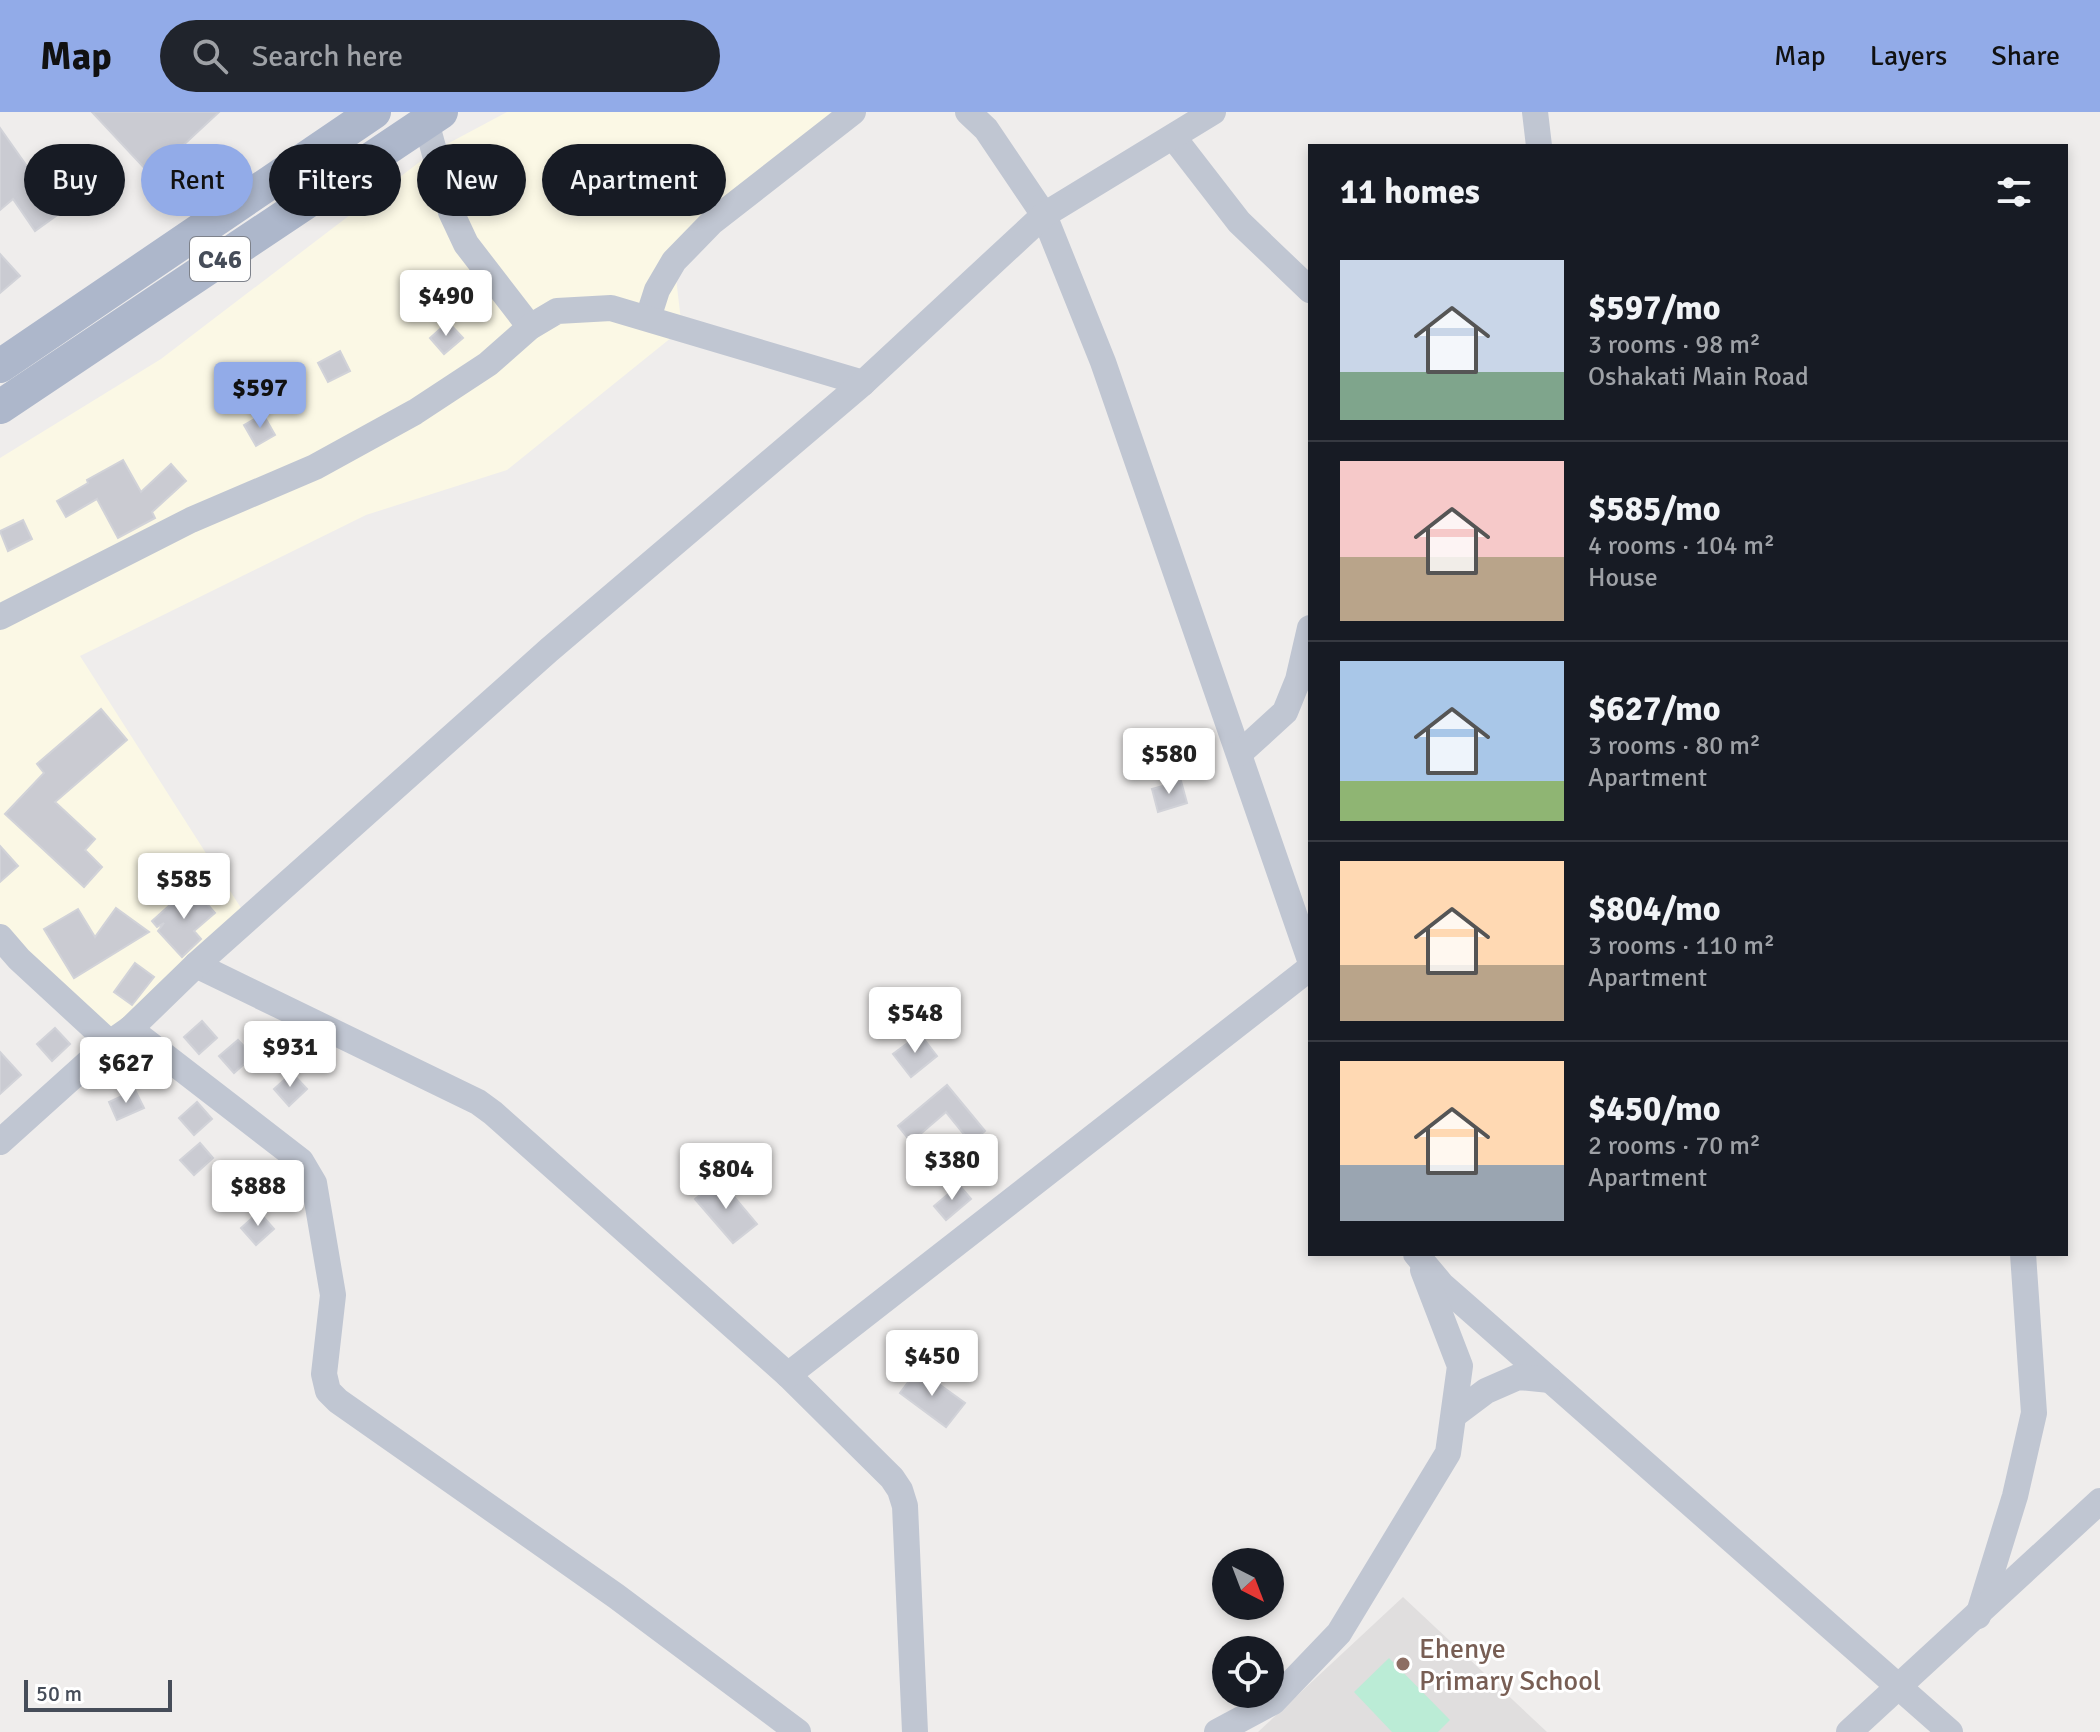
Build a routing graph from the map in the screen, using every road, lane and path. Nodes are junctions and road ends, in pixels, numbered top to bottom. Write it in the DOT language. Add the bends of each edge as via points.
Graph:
graph roads {
  1 [pos="374,112"];
  2 [pos="853,112"];
  3 [pos="968,112"];
  4 [pos="1213,112"];
  5 [pos="1535,112"];
  6 [pos="433,117"];
  7 [pos="1174,138"];
  8 [pos="1539,144"];
  9 [pos="1044,215"];
  10 [pos="1308,288"];
  11 [pos="648,318"];
  12 [pos="530,327"];
  13 [pos="0,366"];
  14 [pos="863,383"];
  15 [pos="0,407"];
  16 [pos="0,617"];
  17 [pos="1308,637"];
  18 [pos="1240,753"];
  19 [pos="0,937"];
  20 [pos="1308,954"];
  21 [pos="196,965"];
  22 [pos="1308,970"];
  23 [pos="120,1036"];
  24 [pos="0,1142"];
  25 [pos="1417,1256"];
  26 [pos="2023,1256"];
  27 [pos="788,1375"];
  28 [pos="1550,1380"];
  29 [pos="1454,1415"];
  30 [pos="2100,1501"];
  31 [pos="1978,1616"];
  32 [pos="1900,1687"];
  33 [pos="798,1732"];
  34 [pos="915,1732"];
  35 [pos="1217,1732"];
  36 [pos="1849,1732"];
  37 [pos="1950,1732"];
  1 -- 13 [label="main road, C46"];
  2 -- 11 [label="street" via="712,222 674,261"];
  3 -- 9 [label="street" via="986,129"];
  4 -- 7 [label="street"];
  5 -- 8 [label="street"];
  6 -- 12 [label="street" via="451,212 466,244"];
  6 -- 15 [label="main road, C46"];
  7 -- 9 [label="street"];
  7 -- 10 [label="street" via="1239,222"];
  9 -- 14 [label="street"];
  9 -- 18 [label="street" via="1103,362"];
  11 -- 12 [label="street" via="586,308 557,311"];
  11 -- 14 [label="street"];
  12 -- 16 [label="street" via="488,364 415,412 315,467 191,520"];
  14 -- 21 [label="street" via="549,650"];
  17 -- 18 [label="street" via="1285,712"];
  18 -- 20 [label="street"];
  19 -- 23 [label="street" via="19,959"];
  21 -- 23 [label="street"];
  21 -- 27 [label="street" via="478,1102"];
  22 -- 27 [label="street"];
  23 -- 24 [label="street"];
  23 -- 33 [label="street" via="301,1161 314,1183 333,1295 324,1374 328,1391"];
  25 -- 28 [label="street" via="1442,1285"];
  25 -- 29 [label="street" via="1460,1366"];
  26 -- 31 [label="street" via="2034,1413"];
  27 -- 34 [label="street" via="900,1490 905,1506"];
  28 -- 29 [label="street" via="1518,1377 1486,1391"];
  28 -- 32 [label="street"];
  29 -- 35 [label="street" via="1448,1453 1339,1633 1273,1702"];
  30 -- 31 [label="street"];
  31 -- 32 [label="street"];
  32 -- 36 [label="street"];
  32 -- 37 [label="street"];
}
